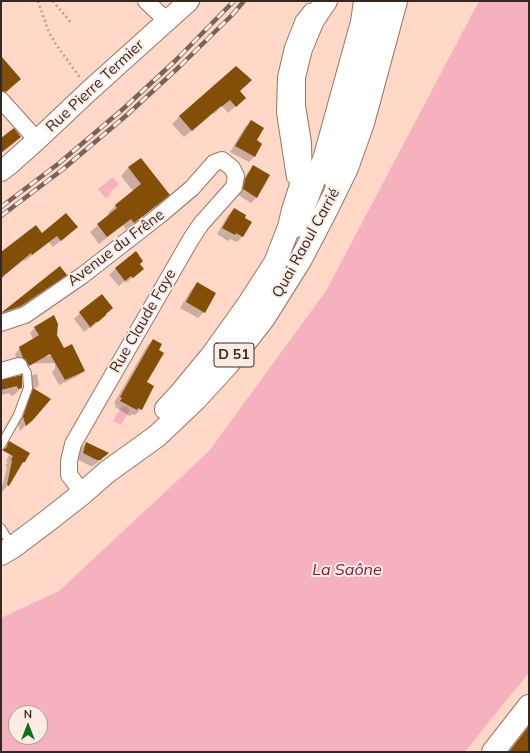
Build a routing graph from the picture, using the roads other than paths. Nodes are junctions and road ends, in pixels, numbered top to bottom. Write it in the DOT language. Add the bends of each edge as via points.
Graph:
graph roads {
  1 [pos="146,1"];
  2 [pos="189,1"];
  3 [pos="314,1"];
  4 [pos="326,1"];
  5 [pos="364,1"];
  6 [pos="378,1"];
  7 [pos="396,1"];
  8 [pos="167,21"];
  9 [pos="1,100"];
  10 [pos="349,117"];
  11 [pos="37,140"];
  12 [pos="300,143"];
  13 [pos="324,156"];
  14 [pos="222,160"];
  15 [pos="1,171"];
  16 [pos="292,194"];
  17 [pos="327,209"];
  18 [pos="275,262"];
  19 [pos="1,323"];
  20 [pos="19,366"];
  21 [pos="1,370"];
  22 [pos="1,445"];
  23 [pos="107,472"];
  24 [pos="83,493"];
  25 [pos="1,528"];
  26 [pos="7,550"];
  27 [pos="529,706"];
  28 [pos="493,752"];
  1 -- 8 [label="street"];
  2 -- 8 [label="street, Rue Pierre Termier"];
  3 -- 16 [label="lane, Quai Raoul Carrié" via="300,19 288,47 282,77 281,113"];
  4 -- 12 [label="main road, Quai Raoul Carrié / D 51" via="313,20 294,77 294,106"];
  5 -- 13 [label="street" via="361,22"];
  6 -- 10 [label="street"];
  7 -- 17 [label="main road, Quai Raoul Carrié / D 51" via="363,123 347,168"];
  8 -- 11 [label="street, Rue Pierre Termier"];
  9 -- 11 [label="street"];
  10 -- 13 [label="street" via="337,148"];
  10 -- 17 [label="street"];
  11 -- 15 [label="street, Rue Pierre Termier"];
  12 -- 13 [label="street" via="309,154"];
  12 -- 16 [label="main road, Quai Raoul Carrié / D 51" via="301,185"];
  13 -- 18 [label="street" via="303,212 290,240"];
  14 -- 19 [label="street, Avenue du Frêne" via="214,163 192,188 160,215 83,275 24,315"];
  14 -- 24 [label="street, Rue Claude Faye" via="232,168 236,176 234,187 191,239 73,444 69,461 70,474"];
  16 -- 18 [label="main road, Quai Raoul Carrié / D 51" via="289,227"];
  17 -- 23 [label="main road, Quai Raoul Carrié / D 51" via="301,259 268,311 228,364 157,436"];
  18 -- 23 [label="main road, Quai Raoul Carrié / D 51" via="213,354 180,394"];
  20 -- 21 [label="street"];
  20 -- 22 [label="lane" via="27,373 28,388 18,415"];
  23 -- 24 [label="main road, Quai Raoul Carrié / D 51"];
  24 -- 26 [label="main road, Quai Raoul Carrié / D 51"];
  25 -- 26 [label="lane"];
  27 -- 28 [label="main road"];
}
